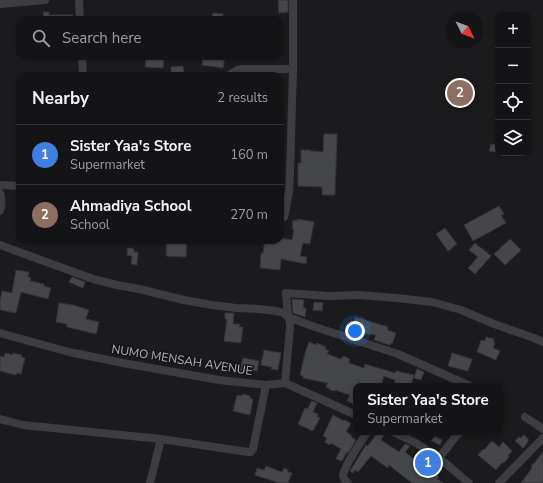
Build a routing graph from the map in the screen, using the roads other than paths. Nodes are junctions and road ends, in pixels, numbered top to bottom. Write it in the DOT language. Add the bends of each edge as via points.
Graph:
graph roads {
  1 [pos="45,0"];
  2 [pos="79,0"];
  3 [pos="293,0"];
  4 [pos="4,3"];
  5 [pos="80,16"];
  6 [pos="82,60"];
  7 [pos="293,69"];
  8 [pos="83,72"];
  9 [pos="234,72"];
  10 [pos="0,186"];
  11 [pos="16,186"];
  12 [pos="0,193"];
  13 [pos="0,212"];
  14 [pos="284,217"];
  15 [pos="0,245"];
  16 [pos="288,317"];
  17 [pos="0,333"];
  18 [pos="543,342"];
  19 [pos="285,383"];
  20 [pos="463,383"];
  21 [pos="266,385"];
  22 [pos="353,414"];
  23 [pos="525,417"];
  24 [pos="0,419"];
  25 [pos="543,429"];
  26 [pos="366,435"];
  27 [pos="399,435"];
  28 [pos="457,435"];
  29 [pos="543,438"];
  30 [pos="161,439"];
  31 [pos="439,458"];
  32 [pos="150,483"];
  33 [pos="348,483"];
  34 [pos="469,483"];
  35 [pos="499,483"];
  1 -- 4 [label="street"];
  2 -- 5 [label="street"];
  3 -- 7 [label="street"];
  6 -- 8 [label="street"];
  7 -- 9 [label="street" via="243,68"];
  7 -- 14 [label="street" via="289,192"];
  10 -- 11 [label="street"];
  12 -- 13 [label="street"];
  15 -- 16 [label="street" via="93,279 212,305 276,311"];
  16 -- 18 [label="street" via="286,293 397,298 432,302 461,310"];
  16 -- 19 [label="street" via="290,328"];
  16 -- 20 [label="street" via="398,354"];
  17 -- 21 [label="street, NUMO MENSAH AVENUE" via="123,364"];
  19 -- 21 [label="street, NUMO MENSAH AVENUE"];
  19 -- 22 [label="street"];
  21 -- 30 [label="street" via="251,452"];
  23 -- 25 [label="street"];
  24 -- 30 [label="street" via="38,426"];
  26 -- 33 [label="street" via="344,470 343,477"];
  27 -- 31 [label="street"];
  28 -- 31 [label="street"];
  29 -- 35 [label="street"];
  30 -- 32 [label="street"];
  31 -- 34 [label="street"];
}
